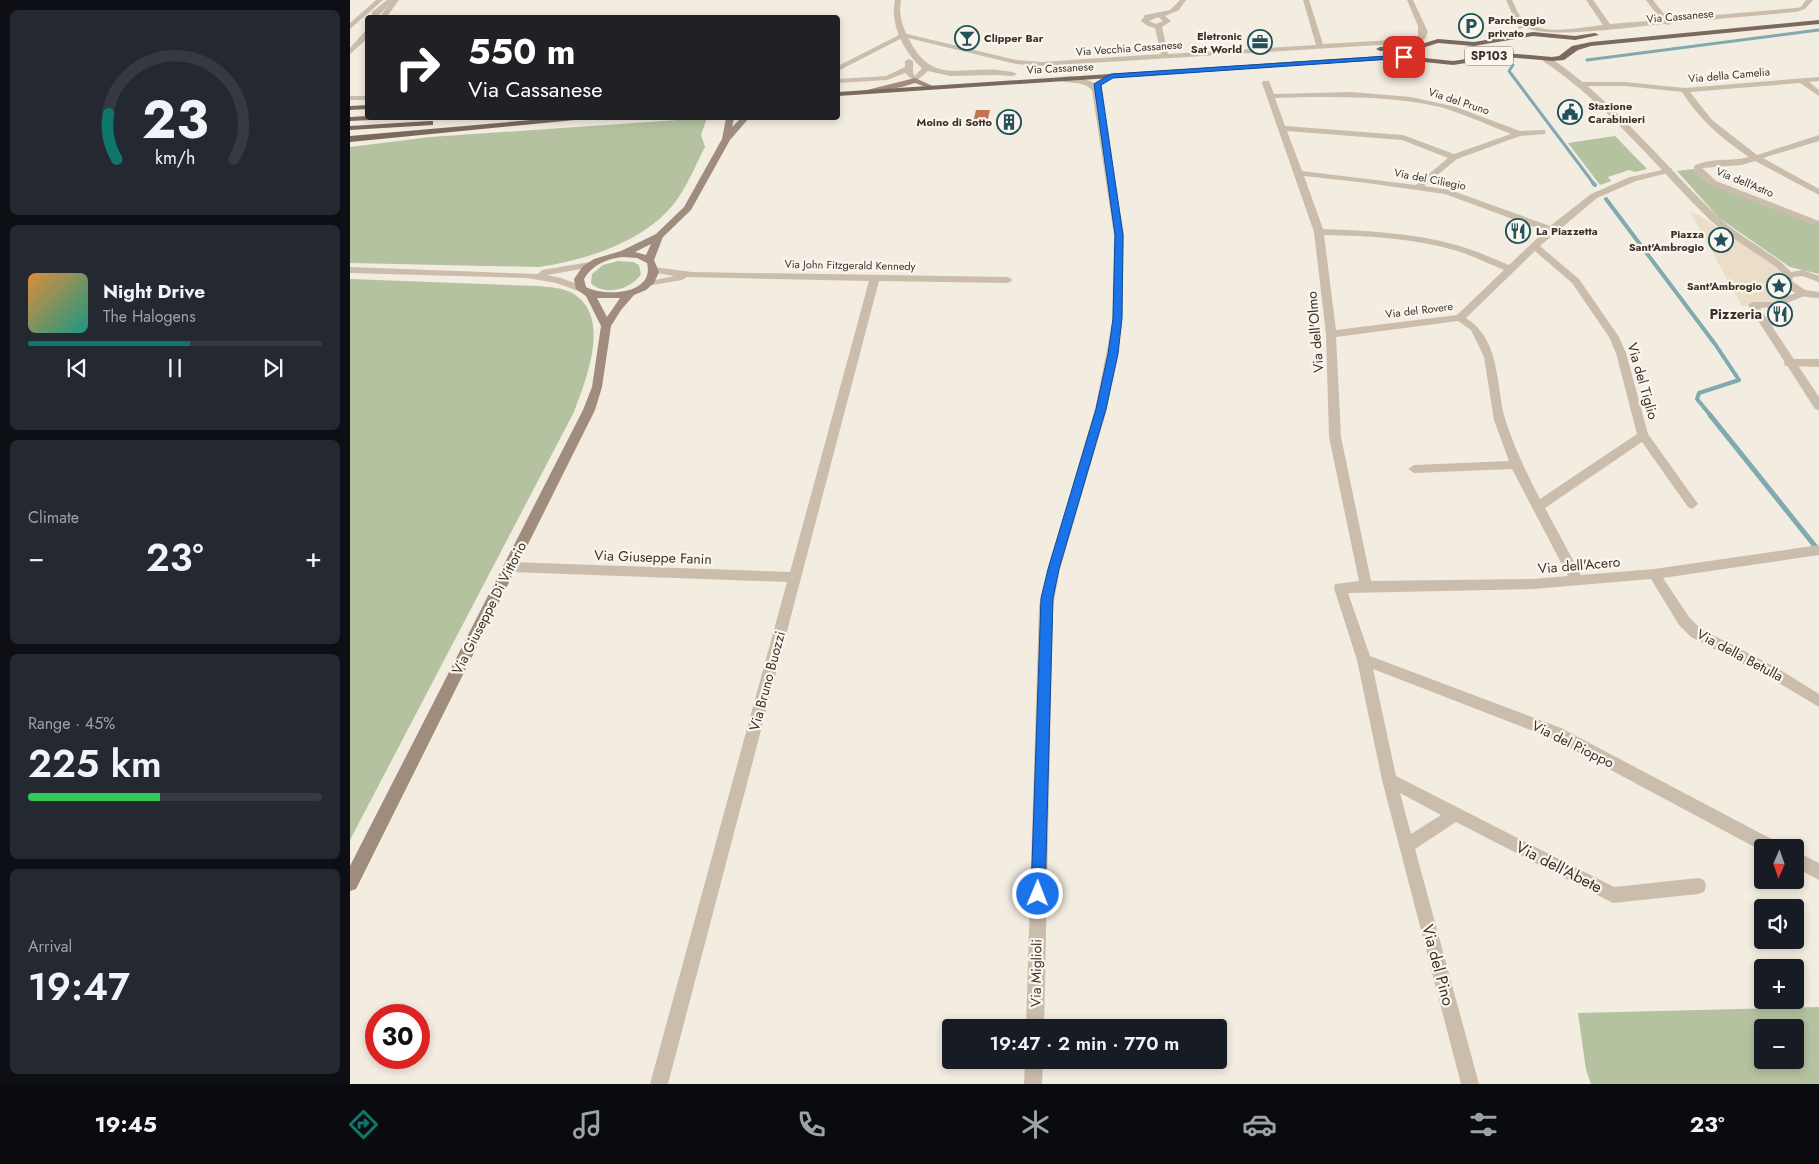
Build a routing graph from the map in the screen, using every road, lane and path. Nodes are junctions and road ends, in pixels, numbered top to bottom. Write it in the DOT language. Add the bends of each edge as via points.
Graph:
graph roads {
  1 [pos="380,0"];
  2 [pos="391,0"];
  3 [pos="396,0"];
  4 [pos="898,0"];
  5 [pos="1183,0"];
  6 [pos="1306,0"];
  7 [pos="1410,0"];
  8 [pos="1509,0"];
  9 [pos="1589,0"];
  10 [pos="1649,0"];
  11 [pos="1810,0"];
  12 [pos="1819,14"];
  13 [pos="374,15"];
  14 [pos="384,15"];
  15 [pos="1161,16"];
  16 [pos="1519,19"];
  17 [pos="1819,22"];
  18 [pos="1668,23"];
  19 [pos="365,24"];
  20 [pos="1158,26"];
  21 [pos="1421,26"];
  22 [pos="350,27"];
  23 [pos="1609,27"];
  24 [pos="1540,34"];
  25 [pos="903,35"];
  26 [pos="350,36"];
  27 [pos="365,36"];
  28 [pos="944,44"];
  29 [pos="1426,44"];
  30 [pos="1320,46"];
  31 [pos="909,49"];
  32 [pos="1570,51"];
  33 [pos="350,52"];
  34 [pos="1165,57"];
  35 [pos="1561,58"];
  36 [pos="1546,59"];
  37 [pos="1432,60"];
  38 [pos="840,68"];
  39 [pos="908,69"];
  40 [pos="926,69"];
  41 [pos="1013,74"];
  42 [pos="1111,76"];
  43 [pos="1573,77"];
  44 [pos="1061,79"];
  45 [pos="1819,79"];
  46 [pos="915,80"];
  47 [pos="1801,80"];
  48 [pos="840,83"];
  49 [pos="840,83"];
  50 [pos="1266,83"];
  51 [pos="1581,84"];
  52 [pos="931,87"];
  53 [pos="1096,90"];
  54 [pos="1685,90"];
  55 [pos="863,92"];
  56 [pos="840,94"];
  57 [pos="1819,94"];
  58 [pos="1270,96"];
  59 [pos="350,98"];
  60 [pos="365,98"];
  61 [pos="365,107"];
  62 [pos="350,108"];
  63 [pos="365,118"];
  64 [pos="350,119"];
  65 [pos="471,120"];
  66 [pos="554,120"];
  67 [pos="730,120"];
  68 [pos="743,120"];
  69 [pos="350,128"];
  70 [pos="1280,128"];
  71 [pos="1542,132"];
  72 [pos="1518,134"];
  73 [pos="1819,138"];
  74 [pos="350,139"];
  75 [pos="726,139"];
  76 [pos="1454,157"];
  77 [pos="1758,158"];
  78 [pos="1669,170"];
  79 [pos="1298,173"];
  80 [pos="1419,186"];
  81 [pos="1819,192"];
  82 [pos="1819,224"];
  83 [pos="1551,230"];
  84 [pos="1319,232"];
  85 [pos="659,236"];
  86 [pos="1535,246"];
  87 [pos="622,254"];
  88 [pos="649,260"];
  89 [pos="590,265"];
  90 [pos="1510,269"];
  91 [pos="350,270"];
  92 [pos="654,270"];
  93 [pos="1793,274"];
  94 [pos="527,275"];
  95 [pos="692,275"];
  96 [pos="1817,277"];
  97 [pos="875,278"];
  98 [pos="1008,280"];
  99 [pos="644,285"];
  100 [pos="581,289"];
  101 [pos="1793,292"];
  102 [pos="630,293"];
  103 [pos="1819,295"];
  104 [pos="591,296"];
  105 [pos="1460,318"];
  106 [pos="606,326"];
  107 [pos="1331,334"];
  108 [pos="1789,363"];
  109 [pos="1819,364"];
  110 [pos="1819,406"];
  111 [pos="1643,435"];
  112 [pos="1516,465"];
  113 [pos="1414,469"];
  114 [pos="1692,504"];
  115 [pos="1537,507"];
  116 [pos="1814,551"];
  117 [pos="511,567"];
  118 [pos="1654,574"];
  119 [pos="795,577"];
  120 [pos="1577,580"];
  121 [pos="1366,586"];
  122 [pos="1364,660"];
  123 [pos="1819,701"];
  124 [pos="1389,780"];
  125 [pos="1456,814"];
  126 [pos="1756,839"];
  127 [pos="1406,846"];
  128 [pos="1804,864"];
  129 [pos="1819,872"];
  130 [pos="350,883"];
  131 [pos="1698,886"];
  132 [pos="1035,1019"];
  133 [pos="1034,1069"];
  134 [pos="659,1084"];
  135 [pos="1033,1084"];
  136 [pos="1470,1084"];
  1 -- 22 [label="street"];
  2 -- 13 [label="street"];
  3 -- 14 [label="street"];
  4 -- 25 [label="street" via="896,12"];
  5 -- 15 [label="street" via="1175,10"];
  6 -- 30 [label="street"];
  7 -- 21 [label="street"];
  8 -- 16 [label="street"];
  9 -- 23 [label="street"];
  10 -- 18 [label="street"];
  11 -- 18 [label="street" via="1796,10"];
  12 -- 24 [label="main road, Via Cassanese" via="1578,38"];
  15 -- 20 [label="street" via="1167,22"];
  15 -- 20 [label="street" via="1145,20"];
  16 -- 23 [label="street" via="1528,28 1543,31"];
  16 -- 24 [label="street" via="1524,28"];
  17 -- 32 [label="main road, Via Cassanese" via="1597,43"];
  18 -- 23 [label="street"];
  19 -- 26 [label="street"];
  20 -- 34 [label="street"];
  21 -- 29 [label="street" via="1427,38"];
  21 -- 30 [label="street, Via Vecchia Cassanese" via="1422,37 1416,40"];
  24 -- 29 [label="main road, Via Cassanese / SP103" via="1474,44 1444,41"];
  24 -- 32 [label="main road" via="1562,41"];
  25 -- 28 [label="street, Via Vecchia Cassanese"];
  25 -- 31 [label="street"];
  25 -- 38 [label="street"];
  27 -- 33 [label="street"];
  28 -- 31 [label="street" via="918,44"];
  28 -- 34 [label="street, Via Vecchia Cassanese" via="1030,64"];
  29 -- 37 [label="main road" via="1422,51"];
  29 -- 41 [label="main road, Via Cassanese"];
  30 -- 34 [label="street, Via Vecchia Cassanese"];
  31 -- 39 [label="street"];
  31 -- 40 [label="street"];
  32 -- 35 [label="main road, Via Cassanese"];
  35 -- 36 [label="main road, Via Cassanese / SP103"];
  35 -- 43 [label="street"];
  36 -- 37 [label="main road, Via Cassanese / SP103" via="1512,54 1453,63"];
  36 -- 43 [label="street"];
  37 -- 42 [label="main road, Via Cassanese" via="1383,58"];
  39 -- 46 [label="street"];
  39 -- 48 [label="street" via="892,77"];
  40 -- 41 [label="street" via="949,74"];
  40 -- 46 [label="street"];
  41 -- 46 [label="main road, Via Cassanese"];
  42 -- 44 [label="main road, Via Cassanese"];
  42 -- 53 [label="street" via="1098,83"];
  43 -- 51 [label="street"];
  44 -- 52 [label="main road, Via Cassanese"];
  44 -- 53 [label="street" via="1084,82"];
  45 -- 47 [label="street, Via della Camelia"];
  46 -- 49 [label="main road, Via Cassanese"];
  46 -- 52 [label="main road"];
  46 -- 55 [label="main road" via="902,86"];
  47 -- 54 [label="street, Via della Camelia"];
  47 -- 57 [label="street"];
  50 -- 58 [label="street, Via dell'Olmo"];
  51 -- 54 [label="street, Via della Camelia" via="1625,84"];
  51 -- 78 [label="street"];
  52 -- 55 [label="main road, Via Cassanese"];
  53 -- 132 [label="street, Via Miglioli" via="1119,235 1117,318 1101,409 1046,606"];
  54 -- 77 [label="street" via="1693,106 1708,121"];
  55 -- 56 [label="main road, Via Cassanese"];
  58 -- 70 [label="street, Via dell'Olmo"];
  58 -- 72 [label="street, Via del Pruno" via="1342,95 1422,101"];
  59 -- 60 [label="street"];
  61 -- 62 [label="main road"];
  63 -- 64 [label="main road"];
  65 -- 69 [label="main road"];
  66 -- 74 [label="main road"];
  67 -- 75 [label="main road"];
  68 -- 75 [label="main road"];
  70 -- 76 [label="street" via="1403,138"];
  70 -- 79 [label="street, Via dell'Olmo"];
  71 -- 72 [label="street"];
  72 -- 76 [label="street"];
  73 -- 77 [label="street"];
  75 -- 85 [label="main road" via="693,201"];
  76 -- 80 [label="street"];
  77 -- 81 [label="street"];
  77 -- 82 [label="street, Via dell'Astro" via="1697,168 1713,183"];
  78 -- 83 [label="street, Via del Rovere" via="1612,186"];
  78 -- 93 [label="street" via="1710,216"];
  79 -- 80 [label="street, Via del Ciliegio"];
  79 -- 84 [label="street, Via dell'Olmo"];
  80 -- 83 [label="street, Via del Ciliegio" via="1464,196"];
  83 -- 86 [label="street, Via del Rovere"];
  84 -- 90 [label="street" via="1370,234 1432,242 1467,251"];
  84 -- 107 [label="street, Via dell'Olmo"];
  85 -- 87 [label="main road"];
  85 -- 88 [label="main road"];
  86 -- 90 [label="street, Via del Rovere"];
  86 -- 111 [label="street, Via del Tiglio" via="1576,281 1614,337"];
  87 -- 88 [label="main road" via="639,255"];
  87 -- 89 [label="main road"];
  88 -- 92 [label="main road"];
  89 -- 94 [label="street"];
  89 -- 100 [label="main road" via="579,279"];
  90 -- 105 [label="street, Via del Rovere"];
  91 -- 94 [label="street"];
  92 -- 95 [label="street, Via John Fitzgerald Kennedy"];
  92 -- 99 [label="main road, Via Giuseppe Di Vittorio"];
  93 -- 96 [label="street"];
  93 -- 101 [label="street" via="1787,281"];
  94 -- 100 [label="street" via="558,280"];
  95 -- 97 [label="street, Via John Fitzgerald Kennedy"];
  95 -- 99 [label="street, Via John Fitzgerald Kennedy"];
  97 -- 98 [label="street, Via John Fitzgerald Kennedy"];
  97 -- 119 [label="street, Via Bruno Buozzi"];
  99 -- 102 [label="main road, Via Giuseppe Di Vittorio"];
  100 -- 104 [label="main road"];
  101 -- 103 [label="street"];
  101 -- 108 [label="street" via="1773,305 1753,305"];
  102 -- 104 [label="main road, Via Giuseppe Di Vittorio" via="606,298"];
  102 -- 106 [label="main road, Via Giuseppe Di Vittorio"];
  104 -- 106 [label="main road"];
  105 -- 107 [label="street, Via del Rovere"];
  105 -- 112 [label="street" via="1475,328 1489,358 1500,420"];
  106 -- 117 [label="main road, Via Giuseppe Di Vittorio" via="592,402"];
  107 -- 121 [label="street, Via dell'Olmo" via="1335,437"];
  108 -- 109 [label="street"];
  108 -- 110 [label="street"];
  111 -- 114 [label="street, Via del Tiglio"];
  111 -- 115 [label="street, Via del Tiglio"];
  112 -- 113 [label="street"];
  112 -- 115 [label="street"];
  115 -- 120 [label="street"];
  116 -- 118 [label="street, Via dell'Acero"];
  117 -- 119 [label="street, Via Giuseppe Fanin"];
  117 -- 130 [label="main road, Via Giuseppe Di Vittorio"];
  118 -- 120 [label="street, Via dell'Acero"];
  118 -- 123 [label="street, Via della Betulla" via="1686,624 1696,633 1774,673"];
  119 -- 134 [label="street, Via Bruno Buozzi"];
  120 -- 121 [label="street, Via dell'Acero" via="1533,584"];
  121 -- 122 [label="street, Via dell'Acero" via="1340,588"];
  122 -- 124 [label="street"];
  122 -- 126 [label="street, Via del Pioppo" via="1556,733"];
  124 -- 125 [label="street, Via dell'Abete"];
  124 -- 127 [label="street"];
  125 -- 127 [label="street"];
  125 -- 131 [label="street, Via dell'Abete" via="1613,895"];
  127 -- 136 [label="street, Via del Pino"];
  128 -- 129 [label="street"];
  133 -- 135 [label="street"];
}
